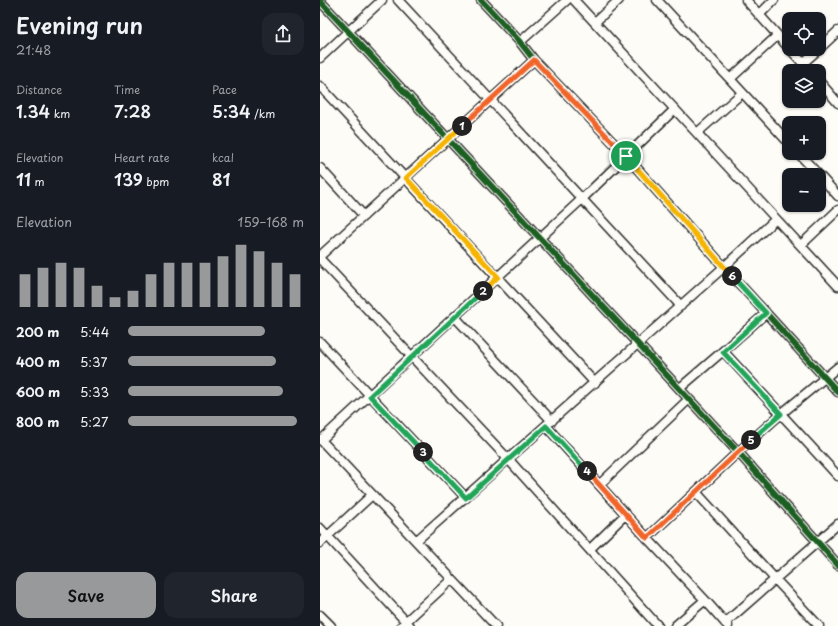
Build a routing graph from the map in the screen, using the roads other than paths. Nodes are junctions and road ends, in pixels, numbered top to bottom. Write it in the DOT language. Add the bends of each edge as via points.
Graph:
graph roads {
  1 [pos="382,0"];
  2 [pos="398,0"];
  3 [pos="481,0"];
  4 [pos="566,0"];
  5 [pos="574,0"];
  6 [pos="619,0"];
  7 [pos="657,0"];
  8 [pos="746,0"];
  9 [pos="774,0"];
  10 [pos="320,1"];
  11 [pos="759,15"];
  12 [pos="595,22"];
  13 [pos="348,31"];
  14 [pos="838,31"];
  15 [pos="777,36"];
  16 [pos="782,41"];
  17 [pos="520,42"];
  18 [pos="826,42"];
  19 [pos="796,56"];
  20 [pos="811,56"];
  21 [pos="320,58"];
  22 [pos="534,60"];
  23 [pos="803,63"];
  24 [pos="730,79"];
  25 [pos="320,86"];
  26 [pos="826,89"];
  27 [pos="742,92"];
  28 [pos="491,100"];
  29 [pos="838,103"];
  30 [pos="675,109"];
  31 [pos="697,133"];
  32 [pos="782,135"];
  33 [pos="448,139"];
  34 [pos="626,156"];
  35 [pos="805,160"];
  36 [pos="320,168"];
  37 [pos="812,168"];
  38 [pos="406,178"];
  39 [pos="826,183"];
  40 [pos="838,196"];
  41 [pos="582,199"];
  42 [pos="838,210"];
  43 [pos="364,216"];
  44 [pos="776,219"];
  45 [pos="540,238"];
  46 [pos="801,245"];
  47 [pos="320,258"];
  48 [pos="724,267"];
  49 [pos="498,277"];
  50 [pos="838,286"];
  51 [pos="682,306"];
  52 [pos="766,313"];
  53 [pos="455,317"];
  54 [pos="320,342"];
  55 [pos="638,344"];
  56 [pos="723,352"];
  57 [pos="412,357"];
  58 [pos="838,367"];
  59 [pos="825,377"];
  60 [pos="595,382"];
  61 [pos="680,388"];
  62 [pos="838,392"];
  63 [pos="370,396"];
  64 [pos="689,399"];
  65 [pos="781,414"];
  66 [pos="549,424"];
  67 [pos="321,440"];
  68 [pos="738,452"];
  69 [pos="509,460"];
  70 [pos="838,476"];
  71 [pos="599,484"];
  72 [pos="696,492"];
  73 [pos="372,495"];
  74 [pos="466,498"];
  75 [pos="626,514"];
  76 [pos="838,524"];
  77 [pos="320,528"];
  78 [pos="327,536"];
  79 [pos="647,538"];
  80 [pos="416,541"];
  81 [pos="817,542"];
  82 [pos="320,543"];
  83 [pos="590,550"];
  84 [pos="838,565"];
  85 [pos="452,579"];
  86 [pos="775,579"];
  87 [pos="705,600"];
  88 [pos="320,614"];
  89 [pos="406,624"];
  90 [pos="727,624"];
  91 [pos="331,626"];
  92 [pos="496,626"];
  93 [pos="658,626"];
  94 [pos="675,626"];
  95 [pos="819,626"];
  1 -- 13 [label="street"];
  2 -- 28 [label="street"];
  3 -- 17 [label="street"];
  4 -- 17 [label="street"];
  5 -- 12 [label="street"];
  6 -- 12 [label="street"];
  7 -- 24 [label="street"];
  8 -- 11 [label="street"];
  9 -- 11 [label="street"];
  10 -- 13 [label="street"];
  11 -- 15 [label="street"];
  12 -- 30 [label="street"];
  13 -- 21 [label="street"];
  13 -- 33 [label="street"];
  14 -- 18 [label="street"];
  15 -- 16 [label="street"];
  15 -- 24 [label="street"];
  17 -- 22 [label="street"];
  19 -- 23 [label="street"];
  20 -- 23 [label="street"];
  22 -- 28 [label="street"];
  22 -- 34 [label="street"];
  24 -- 27 [label="street"];
  25 -- 38 [label="street"];
  26 -- 29 [label="street"];
  27 -- 31 [label="street"];
  27 -- 32 [label="street"];
  28 -- 33 [label="street"];
  28 -- 41 [label="street"];
  30 -- 31 [label="street"];
  30 -- 34 [label="street"];
  31 -- 44 [label="street"];
  33 -- 38 [label="street"];
  33 -- 45 [label="street"];
  34 -- 41 [label="street"];
  34 -- 48 [label="street"];
  35 -- 37 [label="street"];
  36 -- 43 [label="street"];
  38 -- 43 [label="street"];
  38 -- 49 [label="street"];
  39 -- 40 [label="street"];
  41 -- 45 [label="street"];
  41 -- 51 [label="street"];
  42 -- 46 [label="street"];
  43 -- 47 [label="street"];
  44 -- 46 [label="street"];
  44 -- 48 [label="street"];
  45 -- 49 [label="street"];
  45 -- 55 [label="street"];
  46 -- 50 [label="street"];
  47 -- 57 [label="street"];
  48 -- 51 [label="street"];
  48 -- 52 [label="street"];
  49 -- 53 [label="street"];
  49 -- 60 [label="street"];
  51 -- 55 [label="street"];
  52 -- 56 [label="street"];
  52 -- 59 [label="street"];
  53 -- 57 [label="street"];
  53 -- 66 [label="street"];
  54 -- 63 [label="street"];
  55 -- 60 [label="street"];
  55 -- 61 [label="street"];
  56 -- 61 [label="street"];
  56 -- 65 [label="street"];
  57 -- 63 [label="street"];
  57 -- 69 [label="street"];
  58 -- 59 [label="street"];
  59 -- 62 [label="street"];
  59 -- 65 [label="street"];
  60 -- 66 [label="street"];
  61 -- 64 [label="street"];
  63 -- 67 [label="street"];
  63 -- 74 [label="street"];
  64 -- 68 [label="street"];
  64 -- 71 [label="street"];
  65 -- 68 [label="street"];
  65 -- 70 [label="street"];
  66 -- 69 [label="street"];
  66 -- 71 [label="street"];
  67 -- 73 [label="street"];
  68 -- 72 [label="street"];
  68 -- 81 [label="street"];
  69 -- 74 [label="street"];
  69 -- 83 [label="street"];
  71 -- 75 [label="street"];
  72 -- 79 [label="street"];
  72 -- 86 [label="street"];
  73 -- 78 [label="street"];
  73 -- 80 [label="street"];
  74 -- 80 [label="street"];
  75 -- 79 [label="street"];
  75 -- 83 [label="street"];
  76 -- 81 [label="street"];
  77 -- 78 [label="street"];
  78 -- 82 [label="street"];
  78 -- 89 [label="street"];
  79 -- 87 [label="street"];
  80 -- 85 [label="street"];
  81 -- 84 [label="street"];
  81 -- 86 [label="street"];
  83 -- 93 [label="street"];
  85 -- 89 [label="street"];
  85 -- 92 [label="street"];
  86 -- 90 [label="street"];
  86 -- 95 [label="street"];
  87 -- 90 [label="street"];
  87 -- 94 [label="street"];
  88 -- 91 [label="street"];
}
